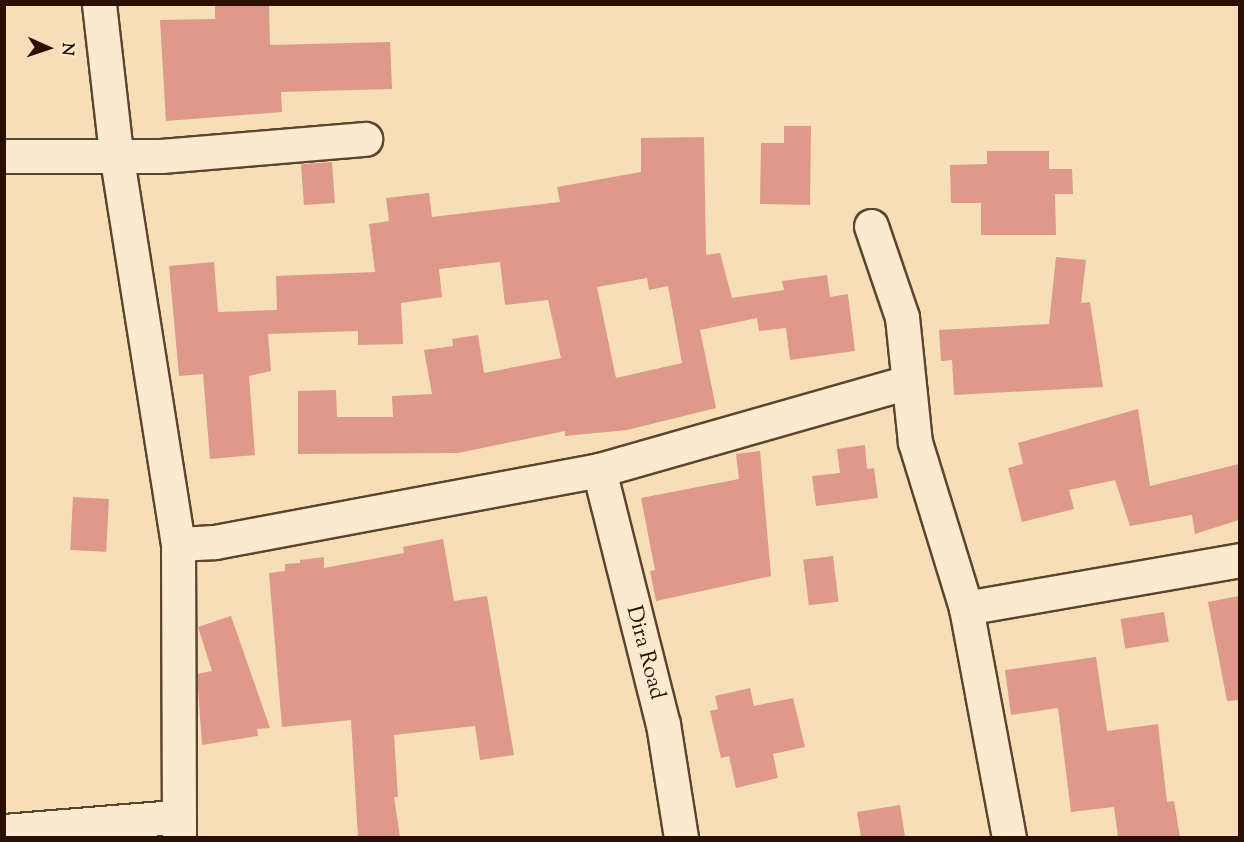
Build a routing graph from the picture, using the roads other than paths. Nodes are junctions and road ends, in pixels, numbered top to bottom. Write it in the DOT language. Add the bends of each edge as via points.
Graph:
graph roads {
  1 [pos="99,4"];
  2 [pos="365,138"];
  3 [pos="116,153"];
  4 [pos="4,156"];
  5 [pos="871,226"];
  6 [pos="907,382"];
  7 [pos="599,470"];
  8 [pos="178,544"];
  9 [pos="1239,560"];
  10 [pos="966,608"];
  11 [pos="178,827"];
  12 [pos="4,831"];
  13 [pos="681,837"];
  14 [pos="1009,837"];
  1 -- 3 [label="street"];
  2 -- 3 [label="street" via="161,156"];
  3 -- 4 [label="street"];
  3 -- 8 [label="street"];
  5 -- 6 [label="street" via="902,317"];
  6 -- 7 [label="street"];
  6 -- 10 [label="street" via="915,442"];
  7 -- 8 [label="street" via="215,542"];
  7 -- 13 [label="street, Dira Road" via="663,724"];
  8 -- 11 [label="street"];
  9 -- 10 [label="street"];
  10 -- 14 [label="street"];
  11 -- 12 [label="street"];
}
